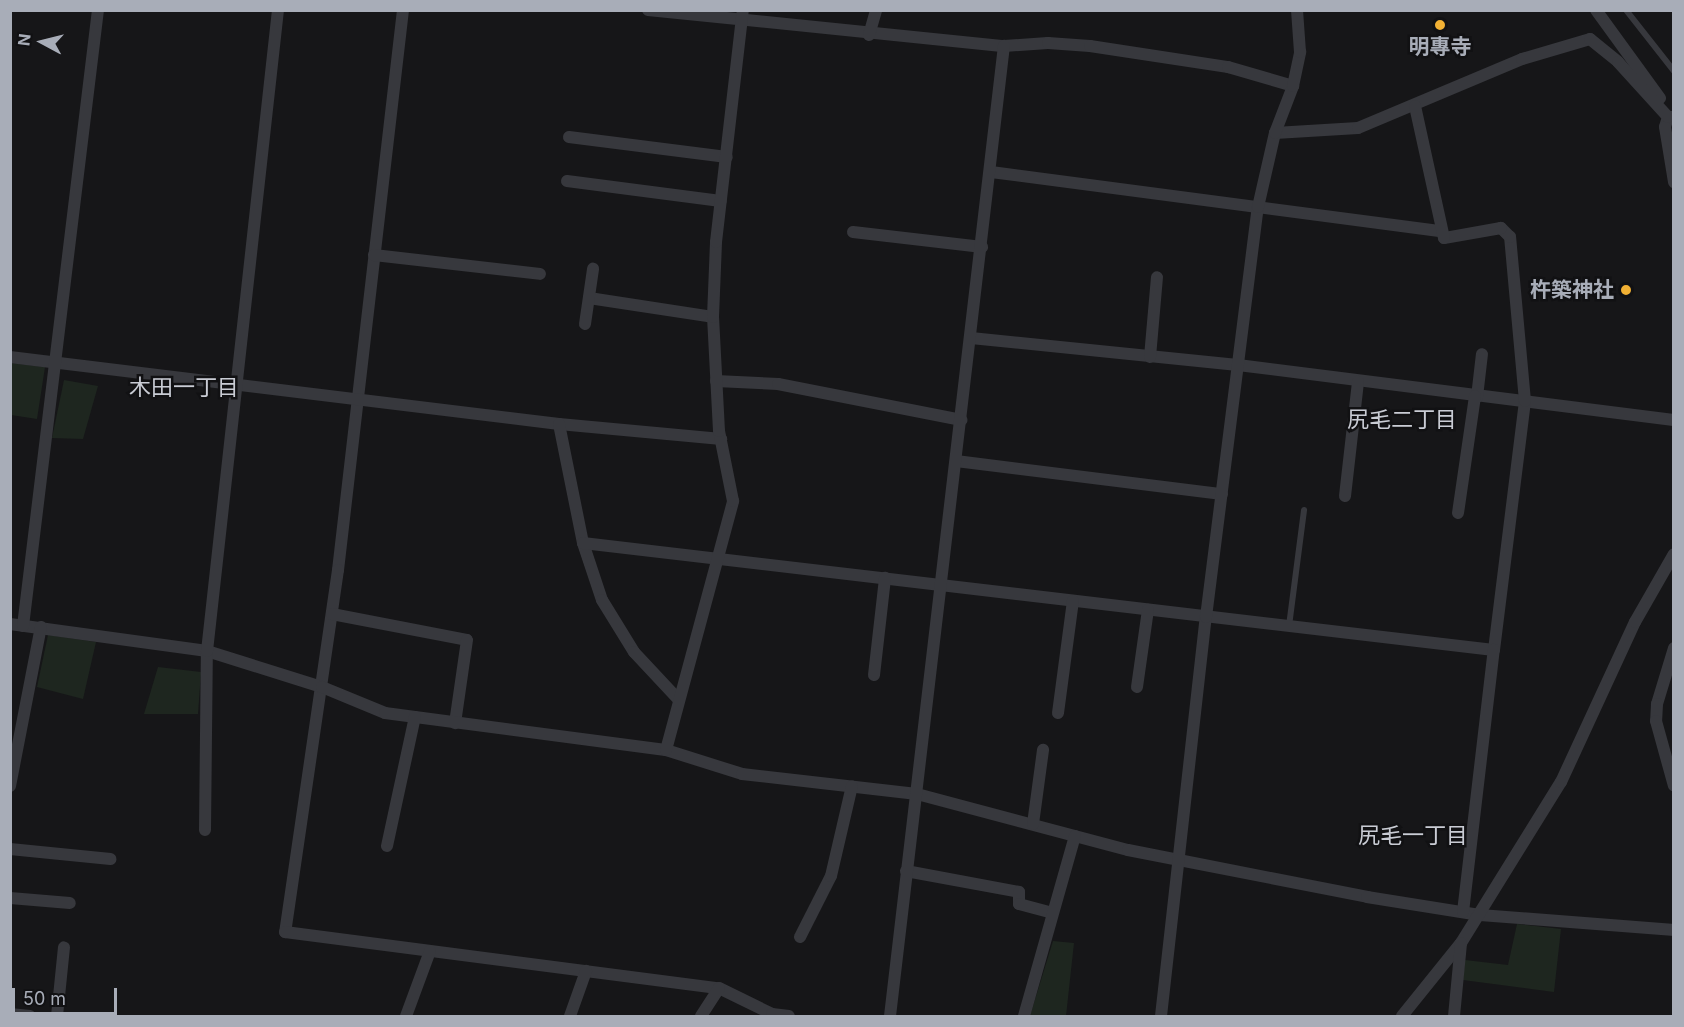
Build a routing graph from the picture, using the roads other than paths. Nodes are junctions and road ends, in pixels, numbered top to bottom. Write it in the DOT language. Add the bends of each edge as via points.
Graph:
graph roads {
  1 [pos="98,10"];
  2 [pos="279,10"];
  3 [pos="403,10"];
  4 [pos="648,10"];
  5 [pos="876,10"];
  6 [pos="1297,10"];
  7 [pos="1596,10"];
  8 [pos="1626,10"];
  9 [pos="743,15"];
  10 [pos="869,35"];
  11 [pos="1004,46"];
  12 [pos="1674,71"];
  13 [pos="1293,86"];
  14 [pos="1415,106"];
  15 [pos="1672,117"];
  16 [pos="1275,133"];
  17 [pos="569,137"];
  18 [pos="1671,141"];
  19 [pos="727,157"];
  20 [pos="991,172"];
  21 [pos="567,181"];
  22 [pos="1674,182"];
  23 [pos="721,201"];
  24 [pos="1258,207"];
  25 [pos="1441,231"];
  26 [pos="854,232"];
  27 [pos="982,247"];
  28 [pos="374,255"];
  29 [pos="593,269"];
  30 [pos="540,274"];
  31 [pos="1157,277"];
  32 [pos="589,298"];
  33 [pos="714,317"];
  34 [pos="585,324"];
  35 [pos="971,338"];
  36 [pos="1482,354"];
  37 [pos="10,357"];
  38 [pos="1150,357"];
  39 [pos="56,361"];
  40 [pos="1238,365"];
  41 [pos="716,381"];
  42 [pos="1358,382"];
  43 [pos="235,383"];
  44 [pos="1476,396"];
  45 [pos="358,397"];
  46 [pos="1525,401"];
  47 [pos="961,420"];
  48 [pos="1674,420"];
  49 [pos="559,424"];
  50 [pos="721,440"];
  51 [pos="956,461"];
  52 [pos="1222,494"];
  53 [pos="1345,496"];
  54 [pos="1304,510"];
  55 [pos="1458,513"];
  56 [pos="583,543"];
  57 [pos="1674,554"];
  58 [pos="718,557"];
  59 [pos="885,578"];
  60 [pos="941,585"];
  61 [pos="1073,601"];
  62 [pos="1148,610"];
  63 [pos="332,614"];
  64 [pos="1206,617"];
  65 [pos="10,624"];
  66 [pos="24,626"];
  67 [pos="41,627"];
  68 [pos="1289,627"];
  69 [pos="1674,648"];
  70 [pos="1494,650"];
  71 [pos="207,651"];
  72 [pos="874,675"];
  73 [pos="322,687"];
  74 [pos="1137,687"];
  75 [pos="678,699"];
  76 [pos="1058,713"];
  77 [pos="415,717"];
  78 [pos="455,723"];
  79 [pos="666,750"];
  80 [pos="1043,750"];
  81 [pos="10,786"];
  82 [pos="852,786"];
  83 [pos="1674,786"];
  84 [pos="917,794"];
  85 [pos="1033,824"];
  86 [pos="205,830"];
  87 [pos="1075,836"];
  88 [pos="387,846"];
  89 [pos="10,849"];
  90 [pos="111,859"];
  91 [pos="1178,860"];
  92 [pos="906,872"];
  93 [pos="10,898"];
  94 [pos="70,903"];
  95 [pos="1463,912"];
  96 [pos="1052,913"];
  97 [pos="1480,915"];
  98 [pos="1674,930"];
  99 [pos="800,938"];
  100 [pos="1461,943"];
  101 [pos="64,947"];
  102 [pos="430,951"];
  103 [pos="586,971"];
  104 [pos="719,988"];
  105 [pos="10,1014"];
  106 [pos="783,1016"];
  107 [pos="30,1017"];
  108 [pos="57,1017"];
  109 [pos="406,1017"];
  110 [pos="570,1017"];
  111 [pos="702,1017"];
  112 [pos="890,1017"];
  113 [pos="1024,1017"];
  114 [pos="1161,1017"];
  115 [pos="1402,1017"];
  116 [pos="1454,1017"];
  1 -- 39 [label="street"];
  2 -- 43 [label="street"];
  3 -- 28 [label="street"];
  4 -- 9 [label="street"];
  5 -- 10 [label="street"];
  6 -- 13 [label="street" via="1300,52"];
  7 -- 15 [label="street"];
  8 -- 12 [label="lane"];
  9 -- 10 [label="street"];
  9 -- 19 [label="street"];
  10 -- 11 [label="street"];
  11 -- 13 [label="street" via="1048,43 1122,50 1228,67"];
  11 -- 20 [label="street"];
  13 -- 16 [label="street"];
  14 -- 15 [label="street" via="1522,59 1590,39"];
  14 -- 16 [label="street" via="1358,128"];
  14 -- 25 [label="street"];
  15 -- 18 [label="street"];
  16 -- 24 [label="street"];
  17 -- 19 [label="street"];
  18 -- 22 [label="street" via="1669,168"];
  19 -- 23 [label="street"];
  20 -- 24 [label="street"];
  20 -- 27 [label="street"];
  21 -- 23 [label="street"];
  23 -- 33 [label="street"];
  24 -- 25 [label="street"];
  24 -- 40 [label="street"];
  25 -- 46 [label="street" via="1444,238 1502,228 1510,237"];
  26 -- 27 [label="street"];
  27 -- 35 [label="street"];
  28 -- 30 [label="street"];
  28 -- 45 [label="street"];
  29 -- 32 [label="street"];
  31 -- 38 [label="street"];
  32 -- 33 [label="street"];
  32 -- 34 [label="street"];
  33 -- 41 [label="street"];
  35 -- 38 [label="street"];
  35 -- 47 [label="street"];
  36 -- 44 [label="street"];
  37 -- 39 [label="street"];
  38 -- 40 [label="street"];
  39 -- 43 [label="street"];
  39 -- 66 [label="street"];
  40 -- 42 [label="street"];
  40 -- 52 [label="street"];
  41 -- 47 [label="street" via="778,384"];
  41 -- 50 [label="street"];
  42 -- 44 [label="street"];
  42 -- 53 [label="street"];
  43 -- 45 [label="street"];
  43 -- 71 [label="street"];
  44 -- 46 [label="street"];
  44 -- 55 [label="street"];
  45 -- 49 [label="street"];
  45 -- 63 [label="street"];
  46 -- 48 [label="street"];
  46 -- 70 [label="street"];
  47 -- 51 [label="street"];
  49 -- 50 [label="street"];
  49 -- 56 [label="street"];
  50 -- 58 [label="street" via="733,501"];
  51 -- 52 [label="street"];
  51 -- 60 [label="street"];
  52 -- 64 [label="street"];
  54 -- 68 [label="lane"];
  56 -- 58 [label="street"];
  56 -- 75 [label="street" via="602,600 634,652"];
  57 -- 97 [label="street" via="1635,622 1562,782"];
  58 -- 59 [label="street"];
  58 -- 75 [label="street"];
  59 -- 60 [label="street"];
  59 -- 72 [label="street"];
  60 -- 61 [label="street"];
  60 -- 84 [label="street"];
  61 -- 62 [label="street"];
  61 -- 76 [label="street"];
  62 -- 64 [label="street"];
  62 -- 74 [label="street"];
  63 -- 73 [label="street"];
  63 -- 78 [label="street" via="467,640"];
  64 -- 68 [label="street"];
  64 -- 91 [label="street"];
  65 -- 66 [label="street"];
  66 -- 67 [label="street"];
  67 -- 71 [label="street"];
  67 -- 81 [label="street"];
  68 -- 70 [label="street"];
  69 -- 83 [label="street" via="1657,704 1656,721"];
  70 -- 95 [label="street"];
  71 -- 73 [label="street"];
  71 -- 86 [label="street"];
  73 -- 77 [label="street" via="370,708"];
  73 -- 102 [label="street" via="285,932"];
  75 -- 79 [label="street"];
  77 -- 78 [label="street"];
  77 -- 88 [label="street"];
  78 -- 79 [label="street"];
  79 -- 82 [label="street" via="742,774"];
  80 -- 85 [label="street"];
  82 -- 84 [label="street"];
  82 -- 99 [label="street" via="831,876"];
  84 -- 85 [label="street"];
  84 -- 92 [label="street"];
  85 -- 87 [label="street"];
  87 -- 91 [label="street"];
  87 -- 96 [label="street"];
  89 -- 90 [label="street"];
  91 -- 95 [label="street"];
  91 -- 114 [label="street"];
  92 -- 96 [label="street" via="1019,892 1019,904"];
  92 -- 112 [label="street"];
  93 -- 94 [label="street"];
  95 -- 97 [label="street"];
  96 -- 113 [label="street"];
  97 -- 98 [label="street"];
  97 -- 100 [label="street"];
  100 -- 115 [label="street"];
  100 -- 116 [label="street"];
  101 -- 108 [label="street"];
  102 -- 103 [label="street"];
  102 -- 109 [label="street"];
  103 -- 104 [label="street"];
  103 -- 110 [label="street"];
  104 -- 106 [label="street"];
  104 -- 111 [label="street"];
  105 -- 107 [label="street"];
}
